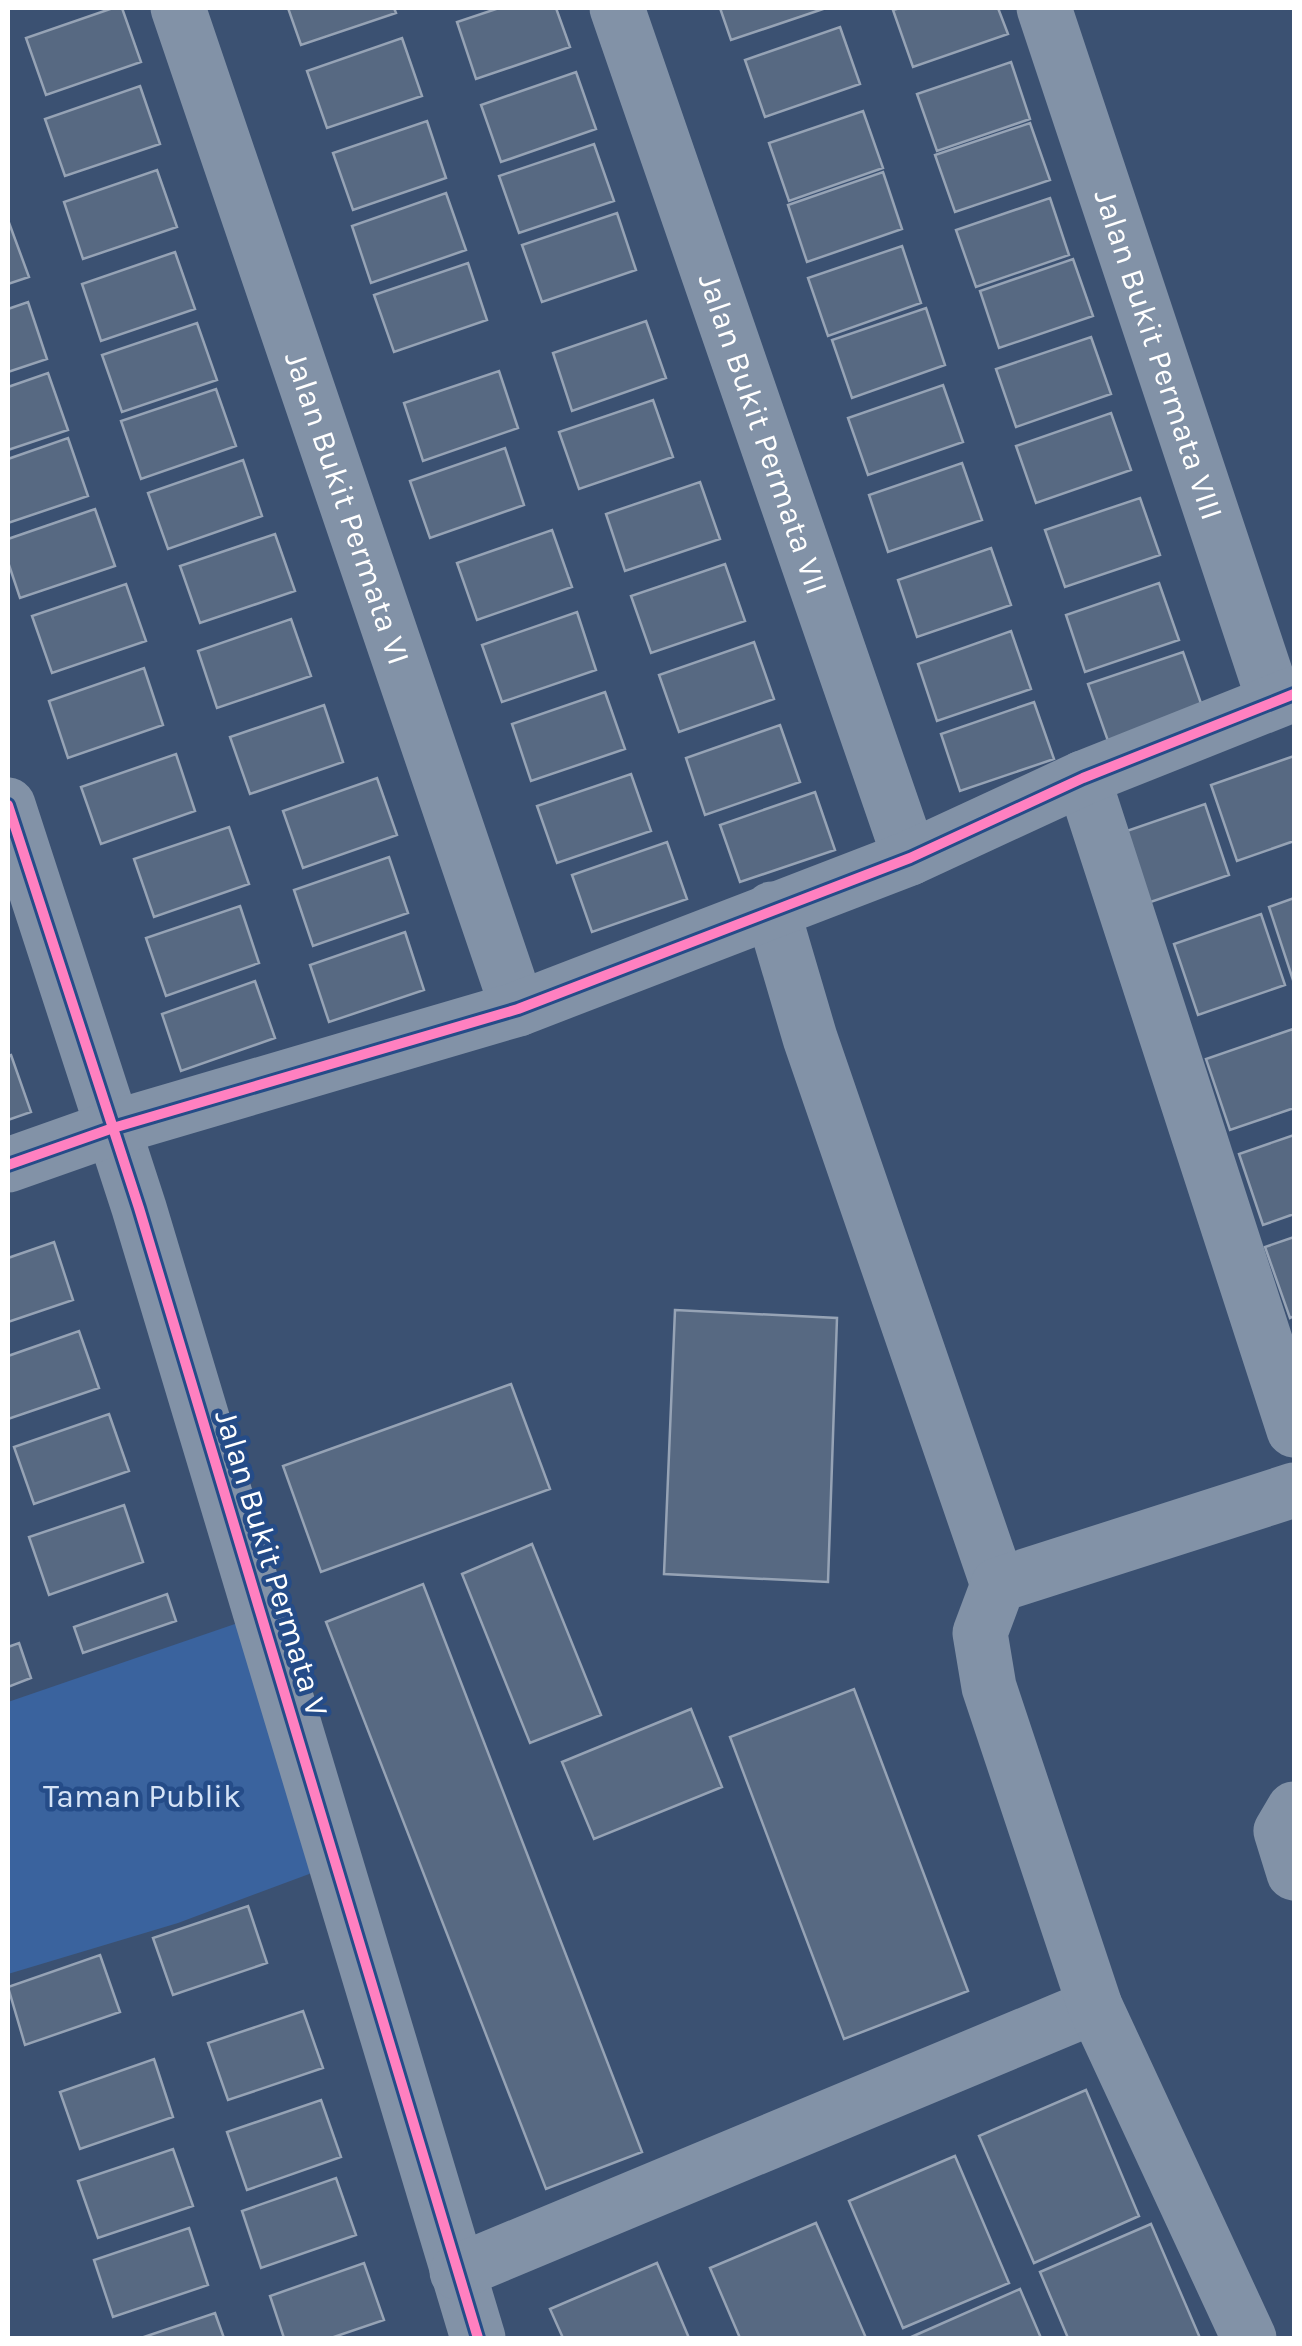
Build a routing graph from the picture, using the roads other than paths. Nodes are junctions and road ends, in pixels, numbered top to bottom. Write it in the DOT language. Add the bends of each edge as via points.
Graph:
graph roads {
  1 [pos="178,8"];
  2 [pos="617,8"];
  3 [pos="1044,8"];
  4 [pos="1284,697"];
  5 [pos="1084,778"];
  6 [pos="8,805"];
  7 [pos="910,858"];
  8 [pos="772,910"];
  9 [pos="518,1008"];
  10 [pos="113,1128"];
  11 [pos="8,1165"];
  12 [pos="1294,1430"];
  13 [pos="1285,1502"];
  14 [pos="998,1584"];
  15 [pos="1294,1809"];
  16 [pos="1294,1873"];
  17 [pos="1095,2006"];
  18 [pos="457,2272"];
  19 [pos="478,2338"];
  20 [pos="1250,2338"];
  1 -- 9 [label="street, Jalan Bukit Permata VI"];
  2 -- 7 [label="street, Jalan Bukit Permata VII"];
  3 -- 4 [label="street, Jalan Bukit Permata VIII"];
  4 -- 5 [label="street"];
  5 -- 7 [label="street"];
  5 -- 12 [label="street"];
  6 -- 10 [label="street, Jalan Bukit Permata V"];
  7 -- 8 [label="street"];
  8 -- 9 [label="street"];
  8 -- 14 [label="street"];
  9 -- 10 [label="street"];
  10 -- 11 [label="street"];
  10 -- 18 [label="street, Jalan Bukit Permata V"];
  13 -- 14 [label="street"];
  14 -- 17 [label="street" via="980,1633 989,1688"];
  15 -- 16 [label="street" via="1281,1831"];
  17 -- 18 [label="street"];
  17 -- 20 [label="street"];
  18 -- 19 [label="street, Jalan Bukit Permata V"];
}
